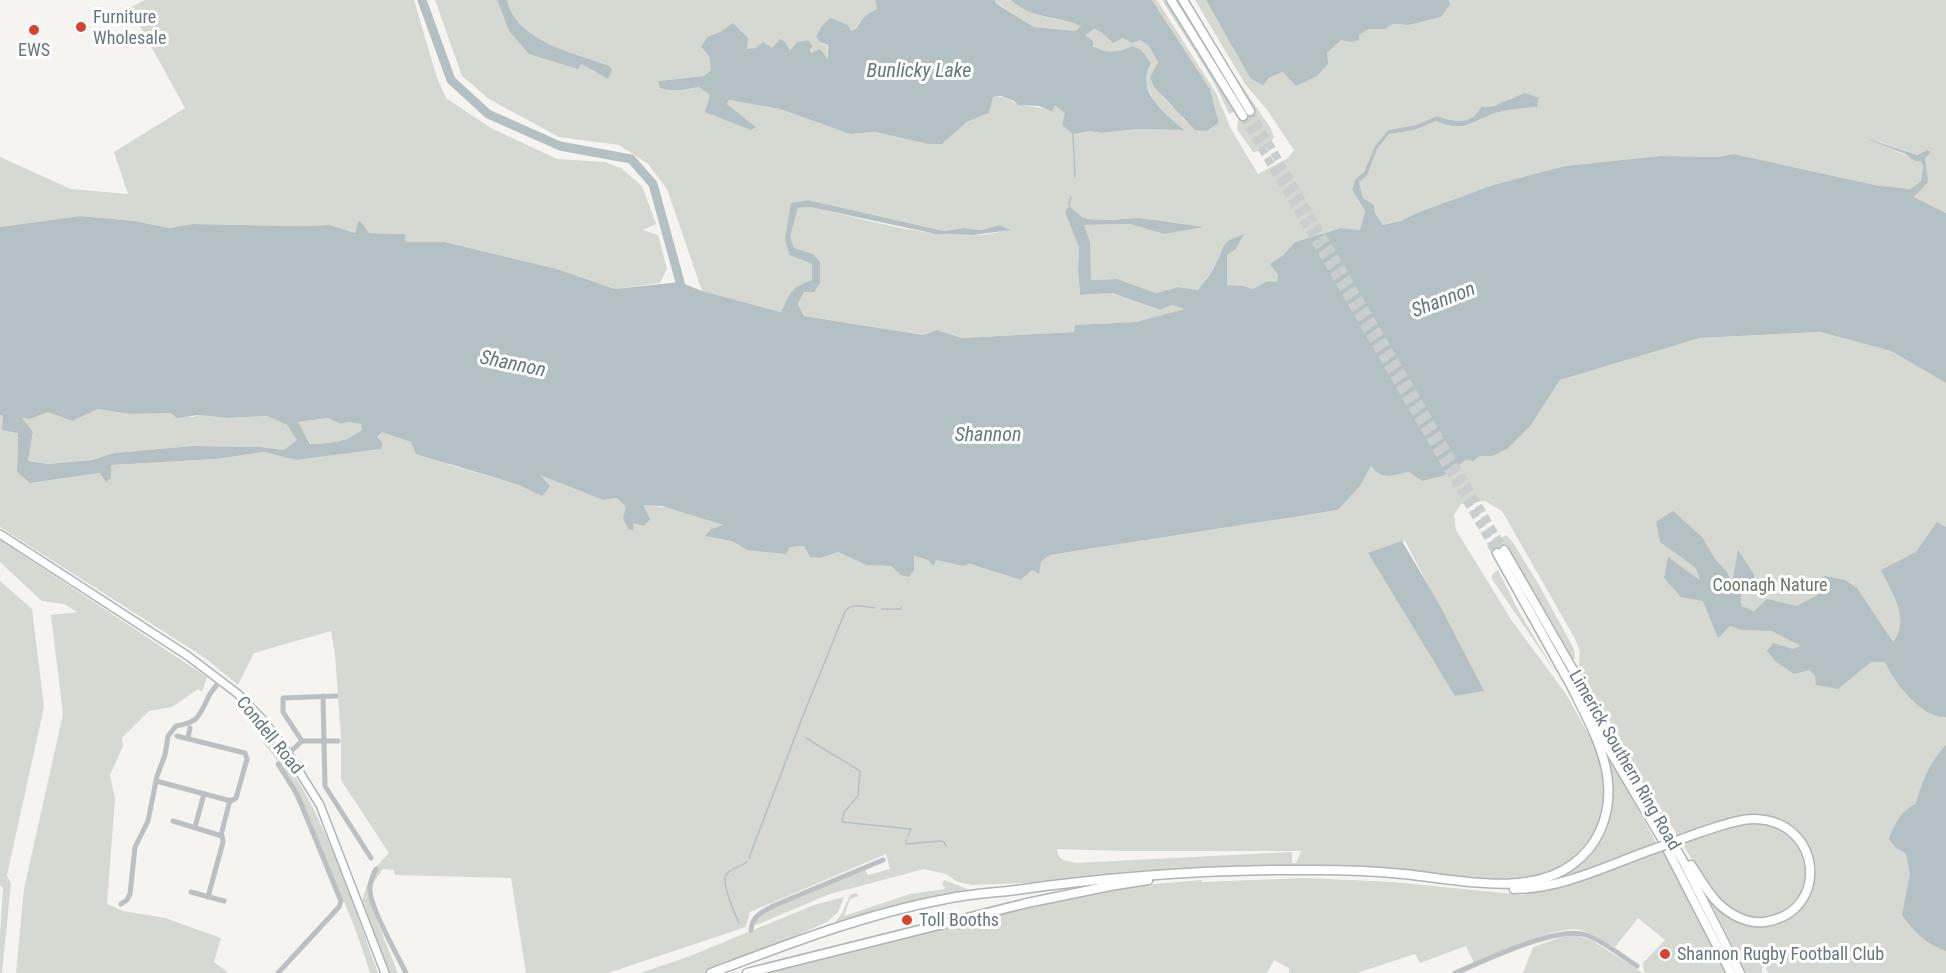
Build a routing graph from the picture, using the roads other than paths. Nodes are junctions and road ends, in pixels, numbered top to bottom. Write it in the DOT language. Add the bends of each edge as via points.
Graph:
graph roads {
  1 [pos="1171,0"];
  2 [pos="1183,0"];
  3 [pos="0,534"];
  4 [pos="1567,677"];
  5 [pos="221,680"];
  6 [pos="323,696"];
  7 [pos="336,696"];
  8 [pos="190,728"];
  9 [pos="177,736"];
  10 [pos="188,738"];
  11 [pos="302,741"];
  12 [pos="325,741"];
  13 [pos="338,741"];
  14 [pos="289,753"];
  15 [pos="278,764"];
  16 [pos="156,781"];
  17 [pos="1637,782"];
  18 [pos="204,794"];
  19 [pos="230,801"];
  20 [pos="173,821"];
  21 [pos="195,827"];
  22 [pos="221,835"];
  23 [pos="371,858"];
  24 [pos="883,860"];
  25 [pos="376,869"];
  26 [pos="191,892"];
  27 [pos="208,897"];
  28 [pos="224,901"];
  29 [pos="121,904"];
  30 [pos="751,930"];
  31 [pos="1637,966"];
  32 [pos="278,973"];
  33 [pos="385,973"];
  34 [pos="406,973"];
  35 [pos="711,973"];
  36 [pos="747,973"];
  37 [pos="1455,973"];
  38 [pos="1731,973"];
  39 [pos="1740,973"];
  1 -- 2 [label="highway" via="1246,114"];
  3 -- 5 [label="main road, Condell Road"];
  4 -- 17 [label="highway, Limerick Southern Ring Road" via="1500,552"];
  4 -- 35 [label="highway" via="1607,768 1610,794 1598,837 1589,850 1567,868 1544,879 1508,884 1384,872 1302,870 1206,871 1062,883 947,898 904,909 821,932"];
  4 -- 38 [label="highway, Limerick Southern Ring Road" via="1662,839"];
  5 -- 14 [label="main road, Condell Road" via="263,720"];
  5 -- 16 [label="street" via="198,718 171,731"];
  6 -- 7 [label="street"];
  6 -- 11 [label="street" via="283,698 283,712"];
  6 -- 12 [label="street"];
  8 -- 10 [label="street"];
  9 -- 10 [label="street"];
  10 -- 19 [label="street" via="247,756 236,798"];
  11 -- 12 [label="street"];
  11 -- 14 [label="street"];
  12 -- 13 [label="street"];
  12 -- 23 [label="street" via="325,786"];
  14 -- 33 [label="main road, Condell Road" via="320,805"];
  15 -- 32 [label="street" via="297,794 341,901"];
  16 -- 18 [label="street"];
  16 -- 29 [label="street" via="148,821 135,847 130,894"];
  17 -- 36 [label="highway, bridge" via="1708,892 1720,905 1752,921 1772,921 1785,916 1803,898 1810,866 1804,846 1790,830 1754,819 1728,823 1701,832 1640,854 1562,882 1531,889 1300,874 1140,881 1027,903"];
  17 -- 39 [label="highway, Limerick Southern Ring Road"];
  18 -- 19 [label="street"];
  18 -- 21 [label="street"];
  19 -- 22 [label="street"];
  20 -- 21 [label="street"];
  21 -- 22 [label="street"];
  22 -- 27 [label="street" via="223,842"];
  24 -- 30 [label="street" via="773,906 756,916"];
  25 -- 34 [label="street" via="370,892 374,906"];
  26 -- 27 [label="street"];
  27 -- 28 [label="street"];
  31 -- 37 [label="street" via="1588,935 1578,933 1546,937"];
}
